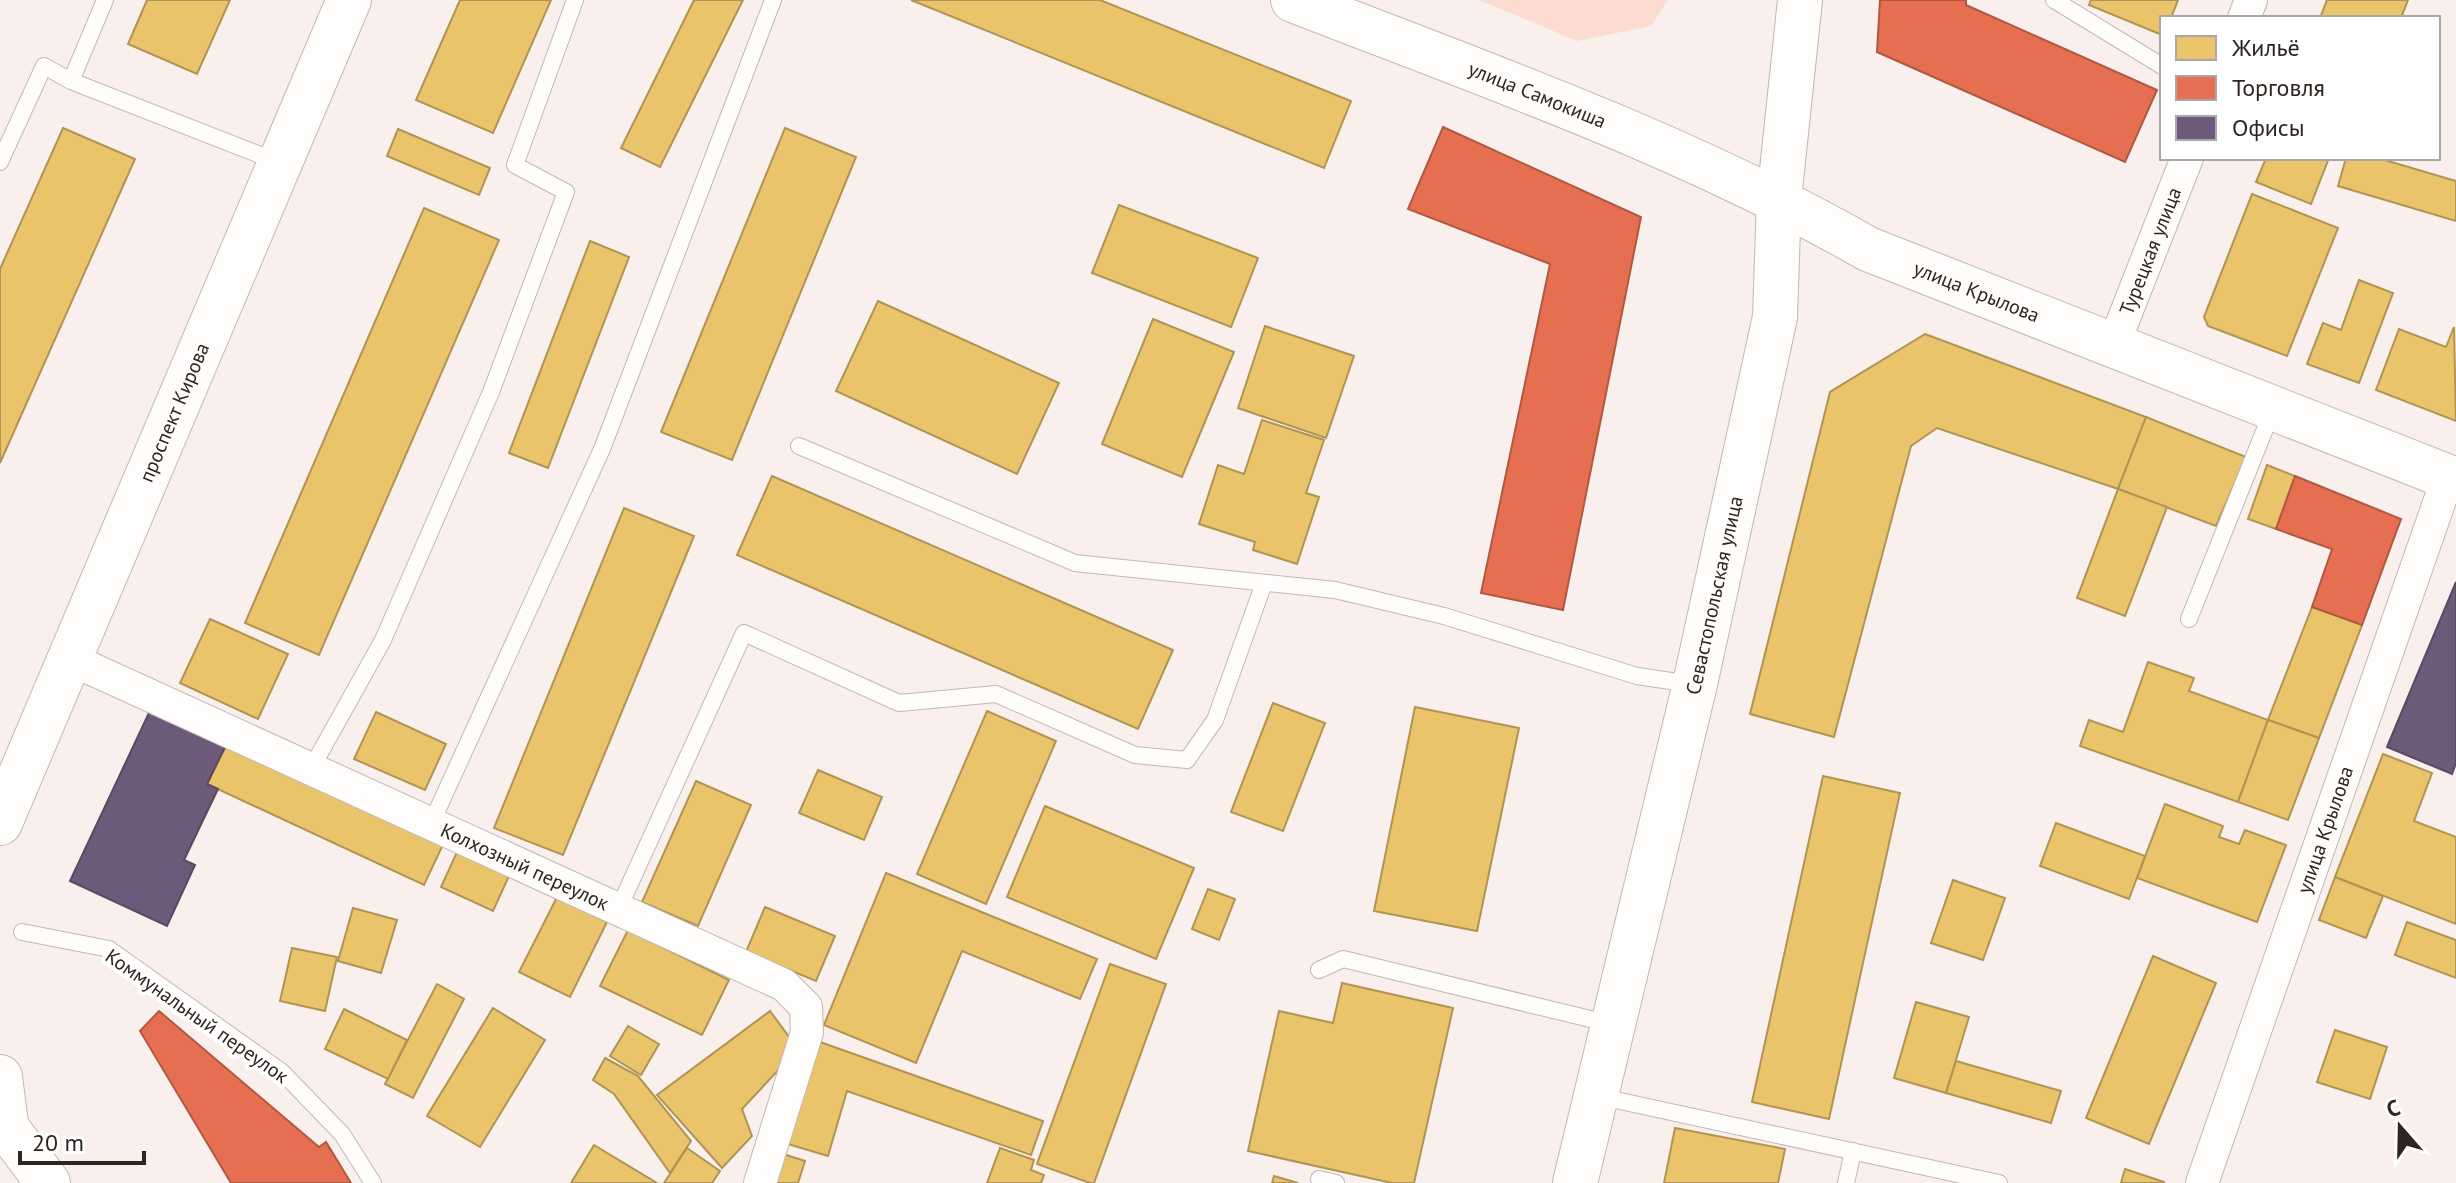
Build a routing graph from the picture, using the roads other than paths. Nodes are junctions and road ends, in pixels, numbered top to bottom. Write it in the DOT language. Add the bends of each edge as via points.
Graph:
graph roads {
  1 [pos="105,0"];
  2 [pos="349,0"];
  3 [pos="575,0"];
  4 [pos="773,0"];
  5 [pos="1293,0"];
  6 [pos="1800,0"];
  7 [pos="2054,0"];
  8 [pos="2160,65"];
  9 [pos="71,81"];
  10 [pos="2186,160"];
  11 [pos="0,162"];
  12 [pos="280,163"];
  13 [pos="1779,199"];
  14 [pos="2113,346"];
  15 [pos="2273,408"];
  16 [pos="799,446"];
  17 [pos="2452,478"];
  18 [pos="1264,583"];
  19 [pos="2189,619"];
  20 [pos="70,659"];
  21 [pos="1695,684"];
  22 [pos="311,769"];
  23 [pos="0,823"];
  24 [pos="431,824"];
  25 [pos="618,910"];
  26 [pos="22,932"];
  27 [pos="1319,970"];
  28 [pos="1611,1024"];
  29 [pos="0,1077"];
  30 [pos="1595,1096"];
  31 [pos="3,1122"];
  32 [pos="1853,1151"];
  33 [pos="1319,1179"];
  34 [pos="48,1183"];
  35 [pos="373,1183"];
  36 [pos="760,1183"];
  37 [pos="1336,1183"];
  38 [pos="1575,1183"];
  39 [pos="1846,1183"];
  40 [pos="1999,1183"];
  41 [pos="2202,1183"];
  1 -- 9 [label="lane"];
  2 -- 12 [label="main road, проспект Кирова"];
  3 -- 22 [label="lane" via="515,165 566,192 491,392 383,640"];
  4 -- 24 [label="lane" via="602,449"];
  5 -- 13 [label="main road, улица Самокиша" via="1664,146"];
  6 -- 13 [label="main road, Севастопольская улица"];
  7 -- 8 [label="lane"];
  9 -- 11 [label="lane" via="44,66"];
  9 -- 12 [label="lane"];
  10 -- 14 [label="street, Турецкая улица"];
  12 -- 20 [label="main road, проспект Кирова"];
  13 -- 14 [label="main road, улица Крылова" via="1868,249"];
  13 -- 21 [label="main road, Севастопольская улица" via="1775,317"];
  14 -- 15 [label="main road, улица Крылова"];
  15 -- 17 [label="main road, улица Крылова"];
  15 -- 19 [label="lane"];
  16 -- 18 [label="lane" via="1075,563"];
  17 -- 41 [label="street, улица Крылова"];
  18 -- 21 [label="lane" via="1335,590 1444,616 1637,676"];
  18 -- 25 [label="lane" via="1215,720 1187,760 1135,755 996,694 899,703 744,633"];
  20 -- 22 [label="street, Колхозный переулок"];
  20 -- 23 [label="main road, проспект Кирова"];
  21 -- 28 [label="main road, Севастопольская улица"];
  22 -- 24 [label="street, Колхозный переулок"];
  24 -- 25 [label="street, Колхозный переулок"];
  25 -- 36 [label="street, Колхозный переулок" via="784,985 806,1007 807,1032"];
  26 -- 35 [label="lane, Коммунальный переулок" via="109,949 282,1072 342,1134"];
  27 -- 28 [label="lane" via="1343,959"];
  28 -- 30 [label="main road, Севастопольская улица"];
  29 -- 31 [label="main road"];
  30 -- 32 [label="lane"];
  30 -- 38 [label="main road, Севастопольская улица"];
  31 -- 34 [label="main road"];
  32 -- 39 [label="lane"];
  32 -- 40 [label="lane"];
  33 -- 37 [label="lane"];
}
